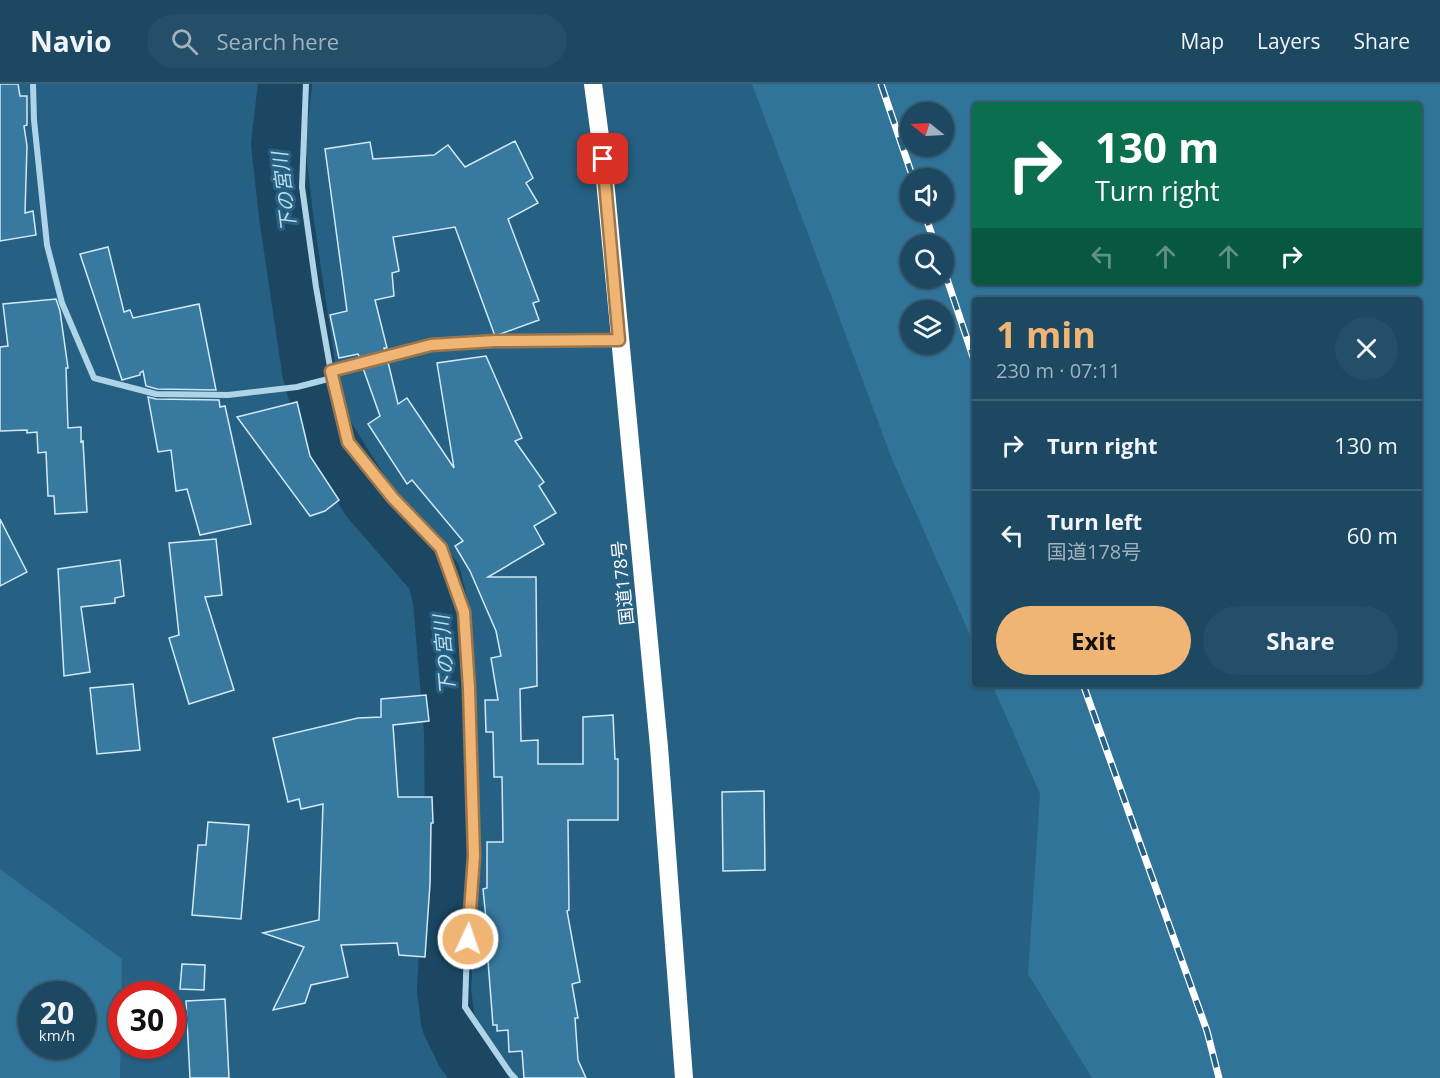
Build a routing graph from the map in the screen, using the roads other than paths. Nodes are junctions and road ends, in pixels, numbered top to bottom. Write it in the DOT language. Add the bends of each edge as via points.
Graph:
graph roads {
  1 [pos="33,84"];
  2 [pos="306,84"];
  3 [pos="593,84"];
  4 [pos="619,340"];
  5 [pos="332,374"];
  6 [pos="515,1078"];
  7 [pos="684,1078"];
  1 -- 5 [label="street" via="47,245 62,303 94,378 156,394 228,395 297,387"];
  2 -- 5 [label="street" via="302,186"];
  3 -- 4 [label="highway, 国道178号"];
  4 -- 5 [label="street" via="431,345"];
  4 -- 7 [label="highway, 国道178号" via="659,747"];
  5 -- 6 [label="street" via="348,442 393,498 441,548 464,612 474,856 465,1007"];
}
